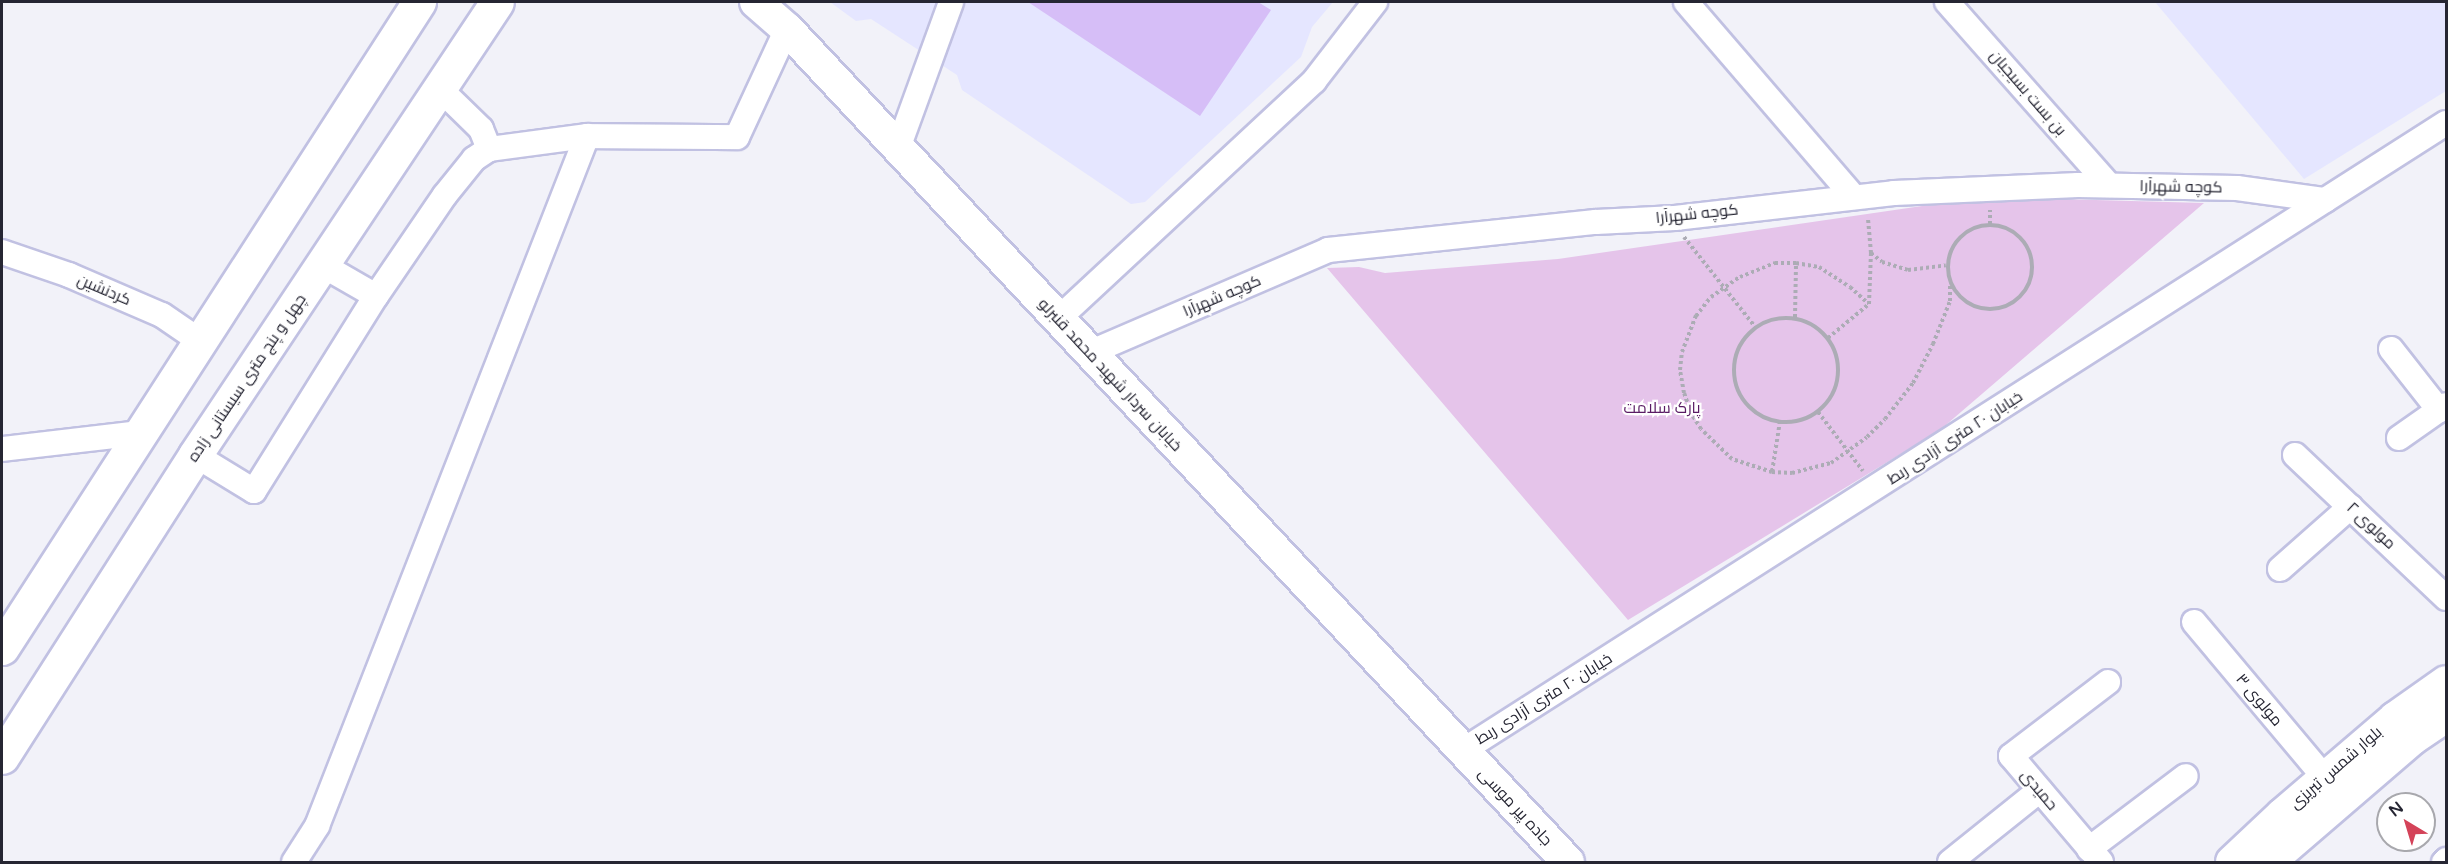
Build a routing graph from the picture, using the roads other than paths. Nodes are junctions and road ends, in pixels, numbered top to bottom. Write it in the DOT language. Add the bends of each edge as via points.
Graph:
graph roads {
  1 [pos="419,2"];
  2 [pos="497,2"];
  3 [pos="756,2"];
  4 [pos="951,2"];
  5 [pos="1375,2"];
  6 [pos="1686,2"];
  7 [pos="1947,2"];
  8 [pos="787,29"];
  9 [pos="438,87"];
  10 [pos="2446,123"];
  11 [pos="587,136"];
  12 [pos="898,148"];
  13 [pos="489,149"];
  14 [pos="2109,185"];
  15 [pos="1860,197"];
  16 [pos="2325,200"];
  17 [pos="2,252"];
  18 [pos="322,265"];
  19 [pos="376,296"];
  20 [pos="1058,319"];
  21 [pos="200,341"];
  22 [pos="2391,349"];
  23 [pos="1089,353"];
  24 [pos="2443,407"];
  25 [pos="141,433"];
  26 [pos="2399,438"];
  27 [pos="2,449"];
  28 [pos="195,455"];
  29 [pos="2295,455"];
  30 [pos="2350,507"];
  31 [pos="2280,569"];
  32 [pos="2446,598"];
  33 [pos="2194,622"];
  34 [pos="2,648"];
  35 [pos="2108,682"];
  36 [pos="2446,682"];
  37 [pos="2446,716"];
  38 [pos="1462,751"];
  39 [pos="2,757"];
  40 [pos="2186,776"];
  41 [pos="2325,778"];
  42 [pos="2040,790"];
  43 [pos="2095,856"];
  44 [pos="294,862"];
  45 [pos="1568,862"];
  46 [pos="1950,862"];
  47 [pos="2232,862"];
  48 [pos="2269,862"];
  1 -- 21 [label="highway"];
  2 -- 9 [label="highway, چهل و پنج متری سیستانی زاده"];
  3 -- 8 [label="main road, خیابان سردار شهید محمد قنبرلو"];
  4 -- 12 [label="street"];
  5 -- 20 [label="street" via="1314,81"];
  6 -- 15 [label="street"];
  7 -- 14 [label="street, بن بست بسیجیان"];
  8 -- 11 [label="street" via="737,137"];
  8 -- 12 [label="main road, خیابان سردار شهید محمد قنبرلو"];
  9 -- 13 [label="street" via="481,129"];
  9 -- 18 [label="highway, چهل و پنج متری سیستانی زاده"];
  10 -- 16 [label="street, خیابان ۲۰ متری آزادی ربط"];
  11 -- 13 [label="street"];
  11 -- 44 [label="street" via="317,826"];
  12 -- 20 [label="main road, خیابان سردار شهید محمد قنبرلو"];
  13 -- 19 [label="street" via="474,159 445,195"];
  14 -- 15 [label="street, کوچه شهرآرا"];
  14 -- 16 [label="street, کوچه شهرآرا" via="2237,188"];
  15 -- 23 [label="street, کوچه شهرآرا" via="1328,250"];
  16 -- 38 [label="street, خیابان ۲۰ متری آزادی ربط"];
  17 -- 21 [label="street, کردنشین" via="69,275 162,315"];
  18 -- 19 [label="street"];
  18 -- 28 [label="highway, چهل و پنج متری سیستانی زاده"];
  19 -- 28 [label="street" via="255,491"];
  20 -- 23 [label="main road, خیابان سردار شهید محمد قنبرلو"];
  21 -- 25 [label="highway"];
  22 -- 24 [label="street"];
  23 -- 38 [label="main road, خیابان سردار شهید محمد قنبرلو"];
  24 -- 26 [label="street"];
  25 -- 27 [label="street"];
  25 -- 34 [label="highway"];
  28 -- 39 [label="highway, چهل و پنج متری سیستانی زاده"];
  29 -- 30 [label="street, مولوی ۲"];
  30 -- 31 [label="street"];
  30 -- 32 [label="street, مولوی ۲"];
  33 -- 41 [label="street, مولوی ۳"];
  35 -- 42 [label="street, حمیدی" via="2011,756"];
  36 -- 41 [label="main road, بلوار شمس تبریزی" via="2395,718"];
  37 -- 48 [label="main road, بلوار شمس تبریزی" via="2412,739"];
  38 -- 45 [label="main road, جاده پیر موسی"];
  40 -- 43 [label="street"];
  41 -- 47 [label="main road, بلوار شمس تبریزی"];
  42 -- 43 [label="street, حمیدی"];
  42 -- 46 [label="street"];
}
